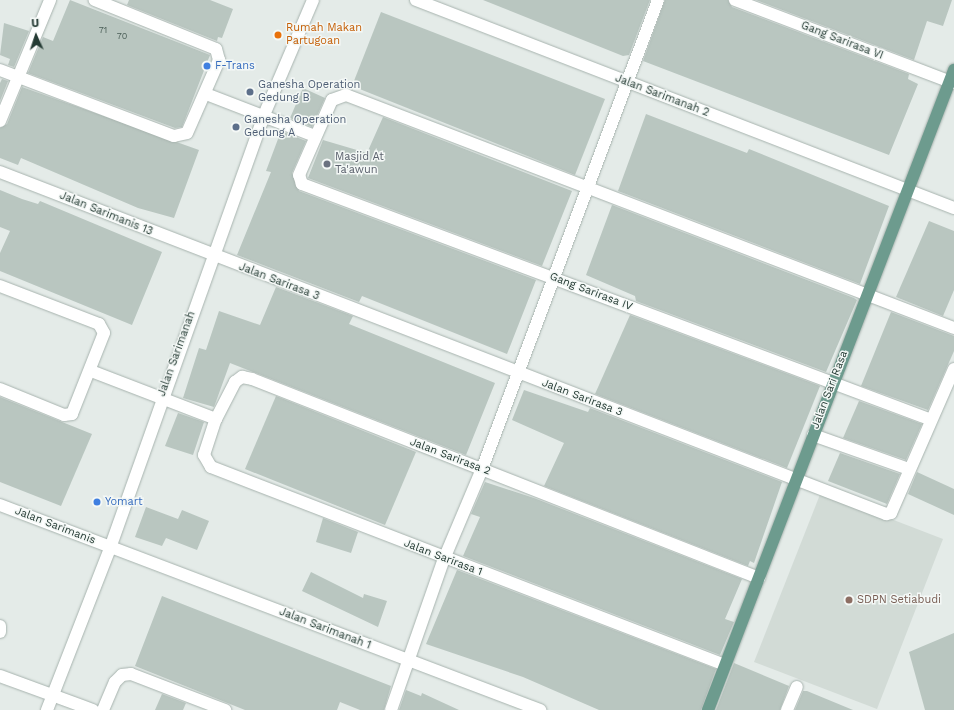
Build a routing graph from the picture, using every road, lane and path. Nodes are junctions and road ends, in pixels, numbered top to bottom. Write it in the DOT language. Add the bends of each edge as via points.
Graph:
graph roads {
  1 [pos="50,0"];
  2 [pos="95,0"];
  3 [pos="313,0"];
  4 [pos="416,0"];
  5 [pos="658,0"];
  6 [pos="735,0"];
  7 [pos="0,70"];
  8 [pos="18,77"];
  9 [pos="953,78"];
  10 [pos="626,82"];
  11 [pos="206,94"];
  12 [pos="264,115"];
  13 [pos="0,121"];
  14 [pos="314,136"];
  15 [pos="0,172"];
  16 [pos="586,186"];
  17 [pos="908,191"];
  18 [pos="954,208"];
  19 [pos="212,256"];
  20 [pos="553,277"];
  21 [pos="0,286"];
  22 [pos="868,293"];
  23 [pos="954,328"];
  24 [pos="954,369"];
  25 [pos="91,371"];
  26 [pos="518,373"];
  27 [pos="833,384"];
  28 [pos="0,389"];
  29 [pos="161,398"];
  30 [pos="216,419"];
  31 [pos="929,419"];
  32 [pos="813,435"];
  33 [pos="908,468"];
  34 [pos="482,469"];
  35 [pos="796,480"];
  36 [pos="0,505"];
  37 [pos="110,548"];
  38 [pos="444,559"];
  39 [pos="759,578"];
  40 [pos="0,626"];
  41 [pos="0,632"];
  42 [pos="410,661"];
  43 [pos="725,665"];
  44 [pos="0,676"];
  45 [pos="797,687"];
  46 [pos="52,697"];
  47 [pos="47,710"];
  48 [pos="93,710"];
  49 [pos="103,710"];
  50 [pos="225,710"];
  51 [pos="391,710"];
  52 [pos="540,710"];
  53 [pos="708,710"];
  54 [pos="787,710"];
  1 -- 8 [label="street"];
  2 -- 11 [label="street" via="216,49 219,60"];
  3 -- 12 [label="street, Jalan Sarimanah"];
  4 -- 10 [label="street, Jalan Sarimanah 2"];
  5 -- 10 [label="street"];
  6 -- 9 [label="street, Gang Sarirasa VI"];
  7 -- 8 [label="street"];
  8 -- 11 [label="street" via="174,136 187,133"];
  8 -- 13 [label="street"];
  9 -- 17 [label="main road, Jalan Sari Rasa"];
  10 -- 16 [label="street"];
  10 -- 17 [label="street, Jalan Sarimanah 2"];
  11 -- 12 [label="street"];
  12 -- 14 [label="street"];
  12 -- 19 [label="street, Jalan Sarimanah"];
  14 -- 16 [label="street, Gang Sarirasa IV" via="332,100 346,95"];
  14 -- 20 [label="street, Gang Sarirasa IV" via="298,175 302,184"];
  15 -- 19 [label="street, Jalan Sarimanis 13"];
  16 -- 20 [label="street"];
  16 -- 22 [label="street, Gang Sarirasa IV"];
  17 -- 18 [label="street, Jalan Sarimanah 2"];
  17 -- 22 [label="main road, Jalan Sari Rasa"];
  19 -- 26 [label="street, Jalan Sarirasa 3"];
  19 -- 29 [label="street, Jalan Sarimanah"];
  20 -- 26 [label="street"];
  20 -- 27 [label="street, Gang Sarirasa IV"];
  21 -- 25 [label="street" via="102,326 104,333"];
  22 -- 23 [label="street, Gang Sarirasa IV"];
  22 -- 27 [label="main road, Jalan Sari Rasa"];
  24 -- 31 [label="street, Jalan Sarirasa 3"];
  25 -- 28 [label="street" via="76,410 69,415"];
  25 -- 29 [label="street"];
  26 -- 34 [label="street"];
  26 -- 35 [label="street, Jalan Sarirasa 3"];
  27 -- 31 [label="street, Gang Sarirasa IV"];
  27 -- 32 [label="main road, Jalan Sari Rasa"];
  29 -- 30 [label="street"];
  29 -- 37 [label="street, Jalan Sarimanah"];
  30 -- 34 [label="street, Jalan Sarirasa 2" via="235,382 242,377"];
  30 -- 38 [label="street, Jalan Sarirasa 1" via="204,454 211,467"];
  31 -- 33 [label="street, Jalan Sarirasa 3"];
  32 -- 33 [label="street"];
  32 -- 35 [label="main road, Jalan Sari Rasa"];
  33 -- 35 [label="street, Jalan Sarirasa 3" via="890,514"];
  34 -- 38 [label="street"];
  34 -- 39 [label="street, Jalan Sarirasa 2"];
  35 -- 39 [label="main road, Jalan Sari Rasa"];
  36 -- 37 [label="street, Jalan Sarimanis"];
  37 -- 42 [label="street, Jalan Sarimanah 1"];
  37 -- 46 [label="street, Jalan Sarimanah"];
  38 -- 42 [label="street"];
  38 -- 43 [label="street, Jalan Sarirasa 1"];
  39 -- 43 [label="main road, Jalan Sari Rasa"];
  40 -- 41 [label="street"];
  42 -- 51 [label="street"];
  42 -- 52 [label="street, Jalan Sarimanah 1"];
  43 -- 53 [label="main road, Jalan Sari Rasa"];
  44 -- 46 [label="street"];
  45 -- 54 [label="street"];
  46 -- 47 [label="street, Jalan Sarimanah"];
  46 -- 48 [label="street"];
  49 -- 50 [label="street" via="115,682 122,675 131,674"];
}
